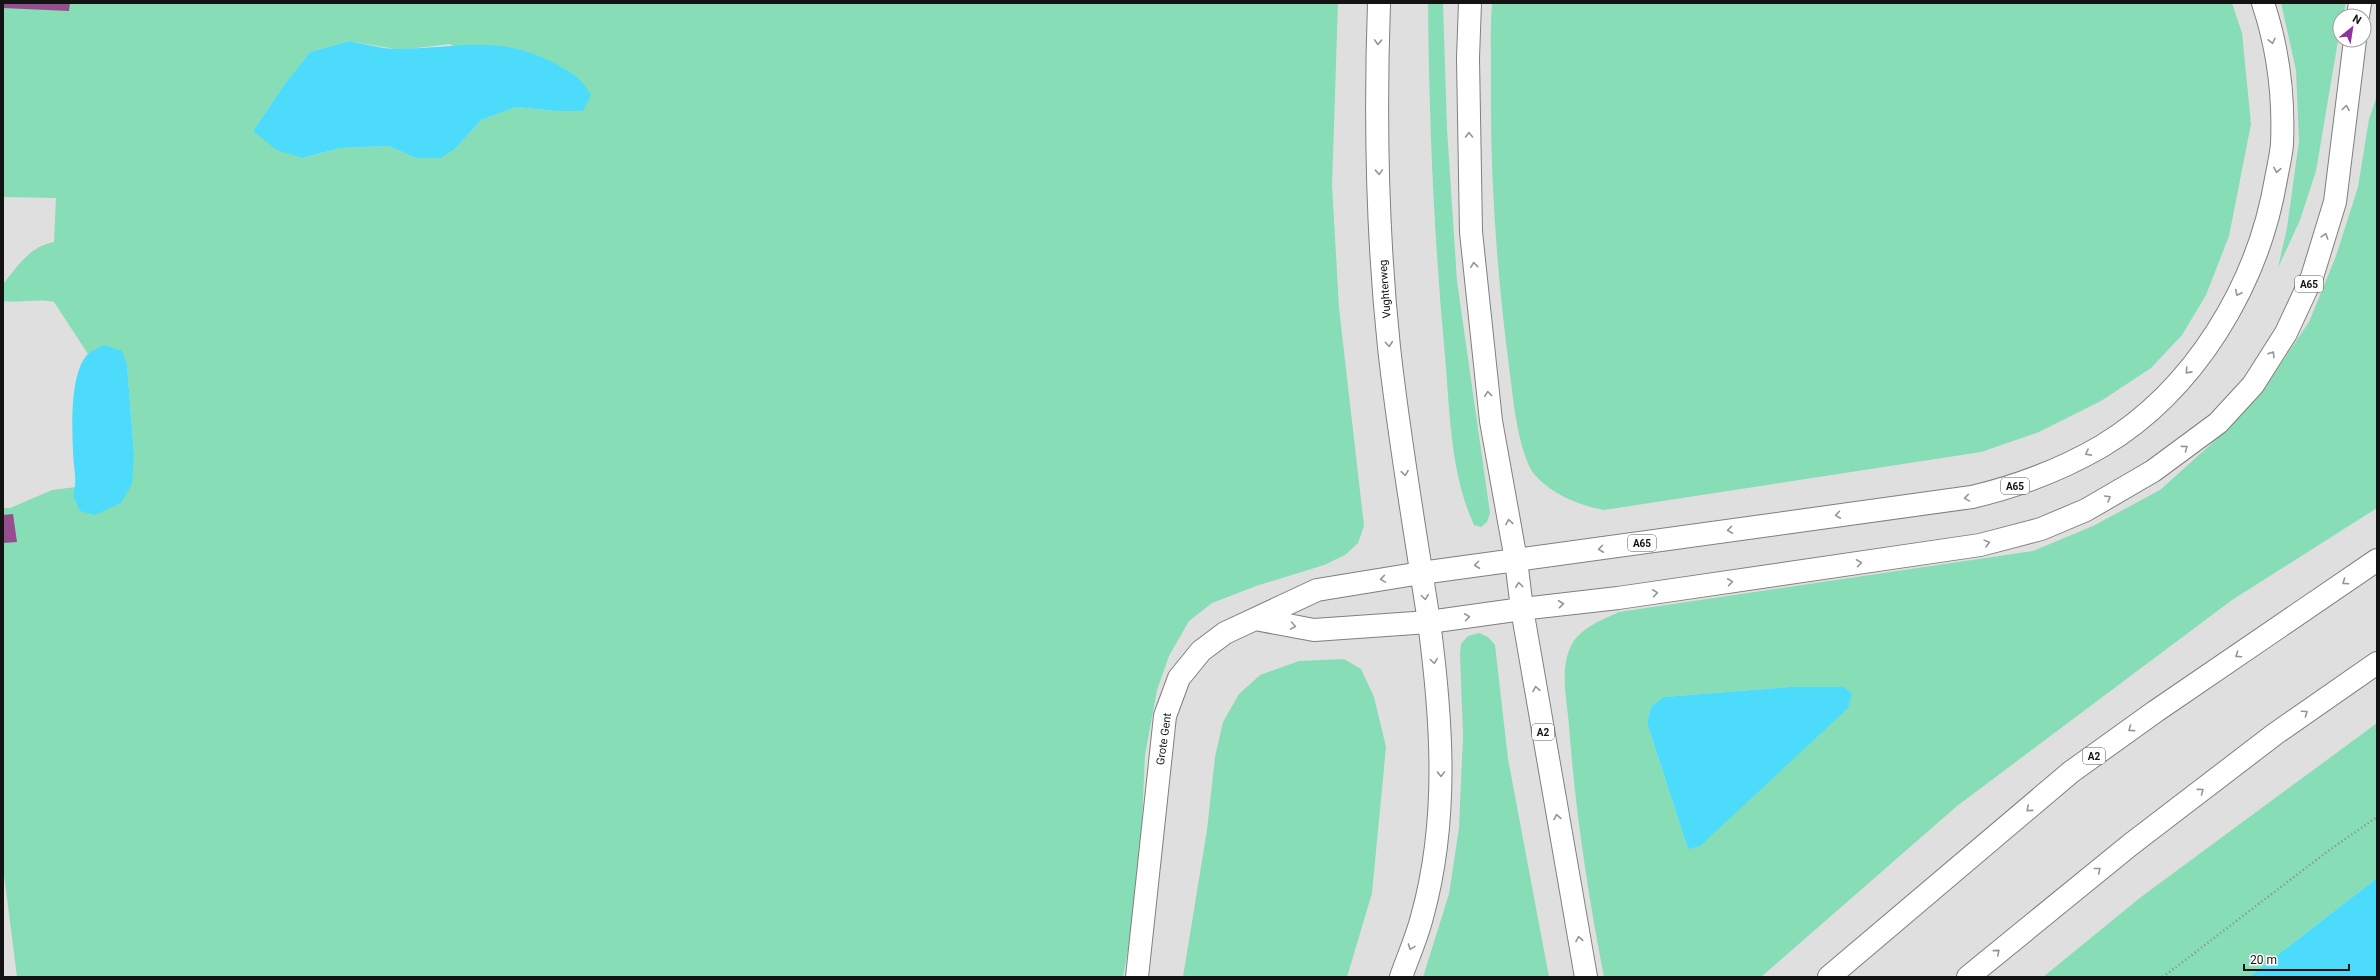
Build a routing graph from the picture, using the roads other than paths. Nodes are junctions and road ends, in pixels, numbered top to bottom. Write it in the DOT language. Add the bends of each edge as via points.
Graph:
graph roads {
  1 [pos="1379,3"];
  2 [pos="1470,3"];
  3 [pos="2263,3"];
  4 [pos="2354,48"];
  5 [pos="1516,560"];
  6 [pos="2377,560"];
  7 [pos="1421,573"];
  8 [pos="1522,609"];
  9 [pos="1255,619"];
  10 [pos="1428,622"];
  11 [pos="2377,663"];
  12 [pos="1137,977"];
  13 [pos="1401,977"];
  14 [pos="1586,977"];
  15 [pos="1829,977"];
  16 [pos="1968,977"];
  1 -- 7 [label="main road, Vughterweg, one-way" via="1377,74 1382,260 1400,444"];
  5 -- 2 [label="main road, one-way" via="1491,421 1471,232 1468,58"];
  3 -- 5 [label="main road, A65, one-way" via="2280,75 2282,145 2270,212 2251,267 2228,313 2192,367 2170,391 2103,446 2061,468 2009,488 1972,497"];
  8 -- 4 [label="main road, A65, one-way" via="1618,598 1980,545 2041,529 2086,510 2153,472 2218,423 2253,385 2286,333 2312,277 2335,202"];
  5 -- 7 [label="main road, Grote Gent, one-way"];
  8 -- 5 [label="main road, one-way"];
  6 -- 15 [label="main road, A2, one-way" via="2071,772"];
  7 -- 9 [label="main road, Grote Gent, one-way" via="1317,590"];
  7 -- 10 [label="main road, Vughterweg, one-way"];
  10 -- 8 [label="main road, one-way"];
  14 -- 8 [label="main road, A2, one-way"];
  9 -- 10 [label="main road, one-way" via="1314,630"];
  9 -- 12 [label="main road, Grote Gent" via="1225,633 1201,651 1179,678 1165,716"];
  10 -- 13 [label="main road, Vughterweg, one-way" via="1437,685 1441,795 1433,863 1422,917"];
  16 -- 11 [label="main road, one-way" via="2130,845 2275,734"];
}
